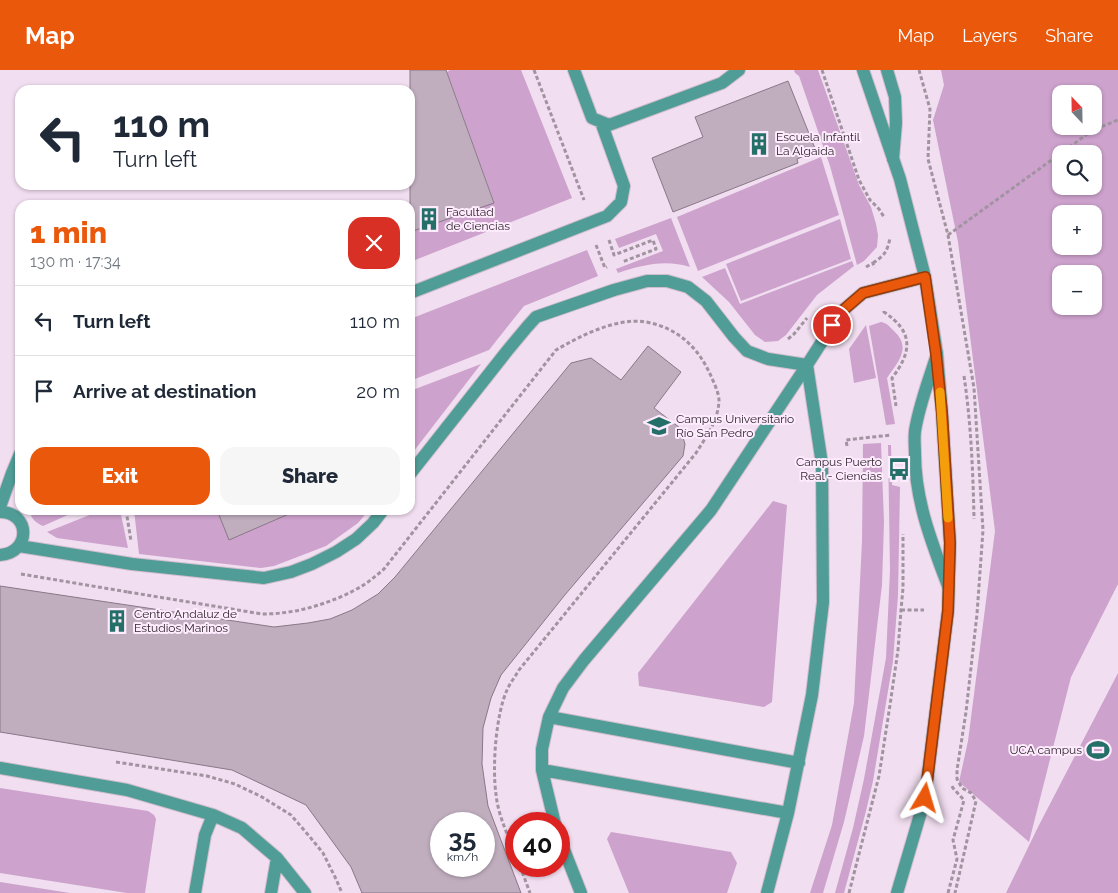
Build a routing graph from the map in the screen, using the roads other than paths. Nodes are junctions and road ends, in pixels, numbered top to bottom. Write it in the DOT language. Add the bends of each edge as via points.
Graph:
graph roads {
  1 [pos="574,70"];
  2 [pos="739,70"];
  3 [pos="863,70"];
  4 [pos="887,70"];
  5 [pos="601,122"];
  6 [pos="893,159"];
  7 [pos="925,277"];
  8 [pos="415,291"];
  9 [pos="936,354"];
  10 [pos="807,365"];
  11 [pos="15,465"];
  12 [pos="415,468"];
  13 [pos="0,507"];
  14 [pos="0,512"];
  15 [pos="379,515"];
  16 [pos="19,546"];
  17 [pos="0,555"];
  18 [pos="948,586"];
  19 [pos="549,717"];
  20 [pos="798,763"];
  21 [pos="0,768"];
  22 [pos="542,770"];
  23 [pos="551,812"];
  24 [pos="788,813"];
  25 [pos="213,815"];
  26 [pos="277,858"];
  27 [pos="570,864"];
  28 [pos="195,893"];
  29 [pos="271,893"];
  30 [pos="304,893"];
  31 [pos="581,893"];
  32 [pos="767,893"];
  33 [pos="898,893"];
  1 -- 5 [label="street" via="592,118"];
  2 -- 5 [label="street" via="722,83 609,125"];
  3 -- 6 [label="street"];
  4 -- 6 [label="street" via="895,97"];
  5 -- 8 [label="street" via="624,186 621,202 607,216"];
  6 -- 7 [label="street"];
  7 -- 9 [label="street"];
  7 -- 10 [label="street" via="863,293 841,312"];
  9 -- 18 [label="street" via="950,543"];
  9 -- 18 [label="street" via="915,433 915,465 924,517"];
  10 -- 12 [label="street" via="768,359 747,351 706,301 688,287 667,281 639,283 536,317"];
  10 -- 19 [label="street" via="711,510 584,660 563,688"];
  10 -- 20 [label="street" via="822,464 823,602 812,695"];
  11 -- 13 [label="street"];
  14 -- 16 [label="street" via="12,514 22,525 23,540"];
  15 -- 16 [label="street" via="356,539 336,552 305,567 264,578 132,564"];
  16 -- 17 [label="street" via="8,554"];
  18 -- 33 [label="street" via="948,611 925,798"];
  19 -- 20 [label="street"];
  19 -- 22 [label="street" via="542,749"];
  20 -- 24 [label="street"];
  21 -- 25 [label="street" via="126,790"];
  22 -- 23 [label="street"];
  22 -- 24 [label="street"];
  24 -- 32 [label="street"];
  25 -- 26 [label="street" via="242,828"];
  25 -- 28 [label="street" via="205,835"];
  26 -- 29 [label="street"];
  26 -- 30 [label="street"];
  27 -- 31 [label="street"];
}
